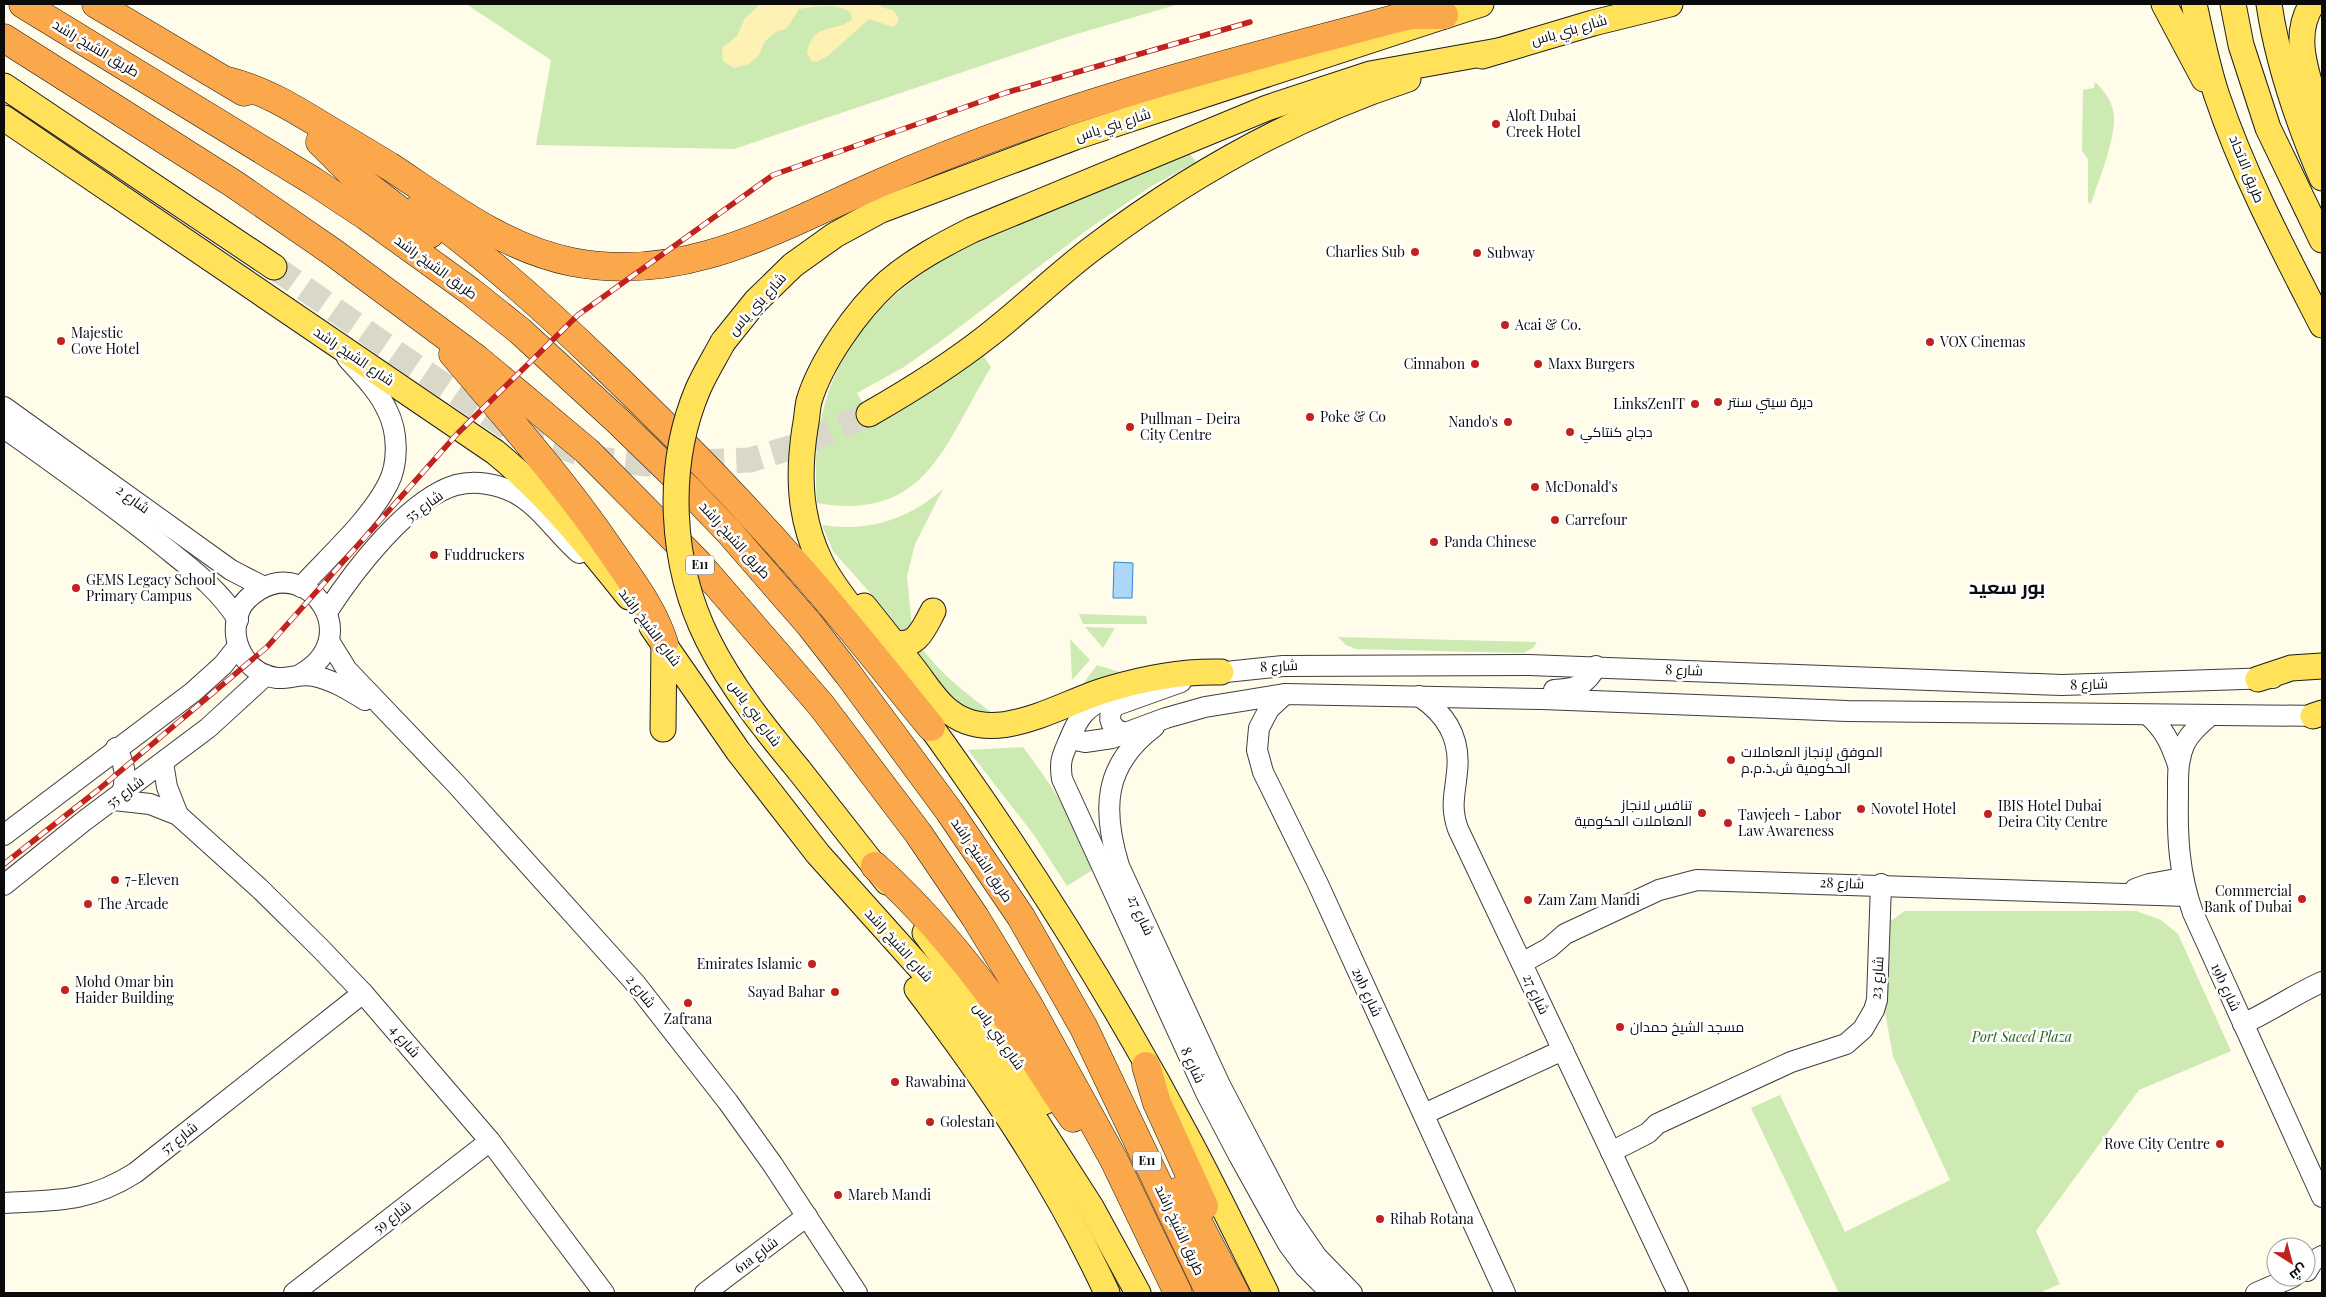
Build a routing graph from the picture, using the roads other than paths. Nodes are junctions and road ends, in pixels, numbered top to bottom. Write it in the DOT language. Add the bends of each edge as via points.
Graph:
graph roads {
  1 [pos="24,4"];
  2 [pos="96,4"];
  3 [pos="1481,4"];
  4 [pos="1670,4"];
  5 [pos="2164,4"];
  6 [pos="2194,4"];
  7 [pos="2234,4"];
  8 [pos="2269,4"];
  9 [pos="2312,4"];
  10 [pos="1444,15"];
  11 [pos="4,38"];
  12 [pos="1498,51"];
  13 [pos="228,81"];
  14 [pos="4,86"];
  15 [pos="2217,97"];
  16 [pos="4,118"];
  17 [pos="2322,130"];
  18 [pos="320,142"];
  19 [pos="2322,177"];
  20 [pos="2322,240"];
  21 [pos="274,267"];
  22 [pos="421,317"];
  23 [pos="2322,325"];
  24 [pos="520,331"];
  25 [pos="334,344"];
  26 [pos="4,407"];
  27 [pos="869,414"];
  28 [pos="4,428"];
  29 [pos="809,527"];
  30 [pos="617,582"];
  31 [pos="264,587"];
  32 [pos="301,587"];
  33 [pos="933,611"];
  34 [pos="327,612"];
  35 [pos="238,620"];
  36 [pos="329,641"];
  37 [pos="893,642"];
  38 [pos="664,643"];
  39 [pos="238,646"];
  40 [pos="1596,666"];
  41 [pos="2322,666"];
  42 [pos="1212,673"];
  43 [pos="301,674"];
  44 [pos="266,675"];
  45 [pos="2322,675"];
  46 [pos="2258,679"];
  47 [pos="2062,685"];
  48 [pos="1285,694"];
  49 [pos="1396,695"];
  50 [pos="1419,696"];
  51 [pos="1910,710"];
  52 [pos="2148,715"];
  53 [pos="2211,715"];
  54 [pos="389,716"];
  55 [pos="2320,716"];
  56 [pos="1166,718"];
  57 [pos="931,726"];
  58 [pos="663,729"];
  59 [pos="1125,733"];
  60 [pos="1070,739"];
  61 [pos="116,748"];
  62 [pos="163,763"];
  63 [pos="2178,766"];
  64 [pos="118,797"];
  65 [pos="178,815"];
  66 [pos="4,835"];
  67 [pos="875,866"];
  68 [pos="1876,884"];
  69 [pos="4,886"];
  70 [pos="2184,886"];
  71 [pos="862,903"];
  72 [pos="1519,958"];
  73 [pos="2322,982"];
  74 [pos="363,993"];
  75 [pos="332,1018"];
  76 [pos="2241,1018"];
  77 [pos="386,1020"];
  78 [pos="1084,1028"];
  79 [pos="1563,1050"];
  80 [pos="1146,1066"];
  81 [pos="1424,1114"];
  82 [pos="490,1142"];
  83 [pos="1609,1147"];
  84 [pos="1114,1160"];
  85 [pos="2322,1197"];
  86 [pos="4,1202"];
  87 [pos="808,1216"];
  88 [pos="2271,1287"];
  89 [pos="294,1293"];
  90 [pos="604,1293"];
  91 [pos="705,1293"];
  92 [pos="857,1293"];
  93 [pos="1106,1293"];
  94 [pos="1138,1293"];
  95 [pos="1148,1293"];
  96 [pos="1178,1293"];
  97 [pos="1210,1293"];
  98 [pos="1236,1293"];
  99 [pos="1266,1293"];
  100 [pos="1331,1293"];
  101 [pos="1352,1293"];
  102 [pos="1505,1293"];
  103 [pos="1678,1293"];
  104 [pos="2256,1293"];
  1 -- 24 [label="highway, طريق الشيخ راشد / E11" via="313,181 418,253"];
  2 -- 13 [label="highway"];
  3 -- 10 [label="main road, شارع بني ياس"];
  4 -- 12 [label="main road, شارع بني ياس"];
  5 -- 15 [label="main road" via="2194,64"];
  6 -- 15 [label="main road, طريق الاتحاد"];
  7 -- 20 [label="main road" via="2241,45 2268,128"];
  8 -- 19 [label="main road" via="2289,93"];
  9 -- 17 [label="main road" via="2302,31 2301,47"];
  10 -- 13 [label="highway" via="1394,18 1110,98 915,168 717,253 645,267 608,267 572,262 502,238 285,103 249,86"];
  10 -- 67 [label="main road, شارع بني ياس, bridge" via="1076,137 881,210 835,235 793,265 756,301 723,342 698,389 683,437 676,488 677,540 689,591 707,639 732,683"];
  11 -- 22 [label="highway, طريق الشيخ راشد / E11" via="234,184"];
  12 -- 27 [label="main road" via="1352,101 1213,168 1092,248 952,363"];
  12 -- 29 [label="main road" via="1370,74 1267,108 972,230 926,253 888,283 852,322 827,362 809,401 800,477"];
  13 -- 18 [label="highway"];
  14 -- 21 [label="main road"];
  15 -- 23 [label="main road, طريق الاتحاد" via="2255,192"];
  16 -- 25 [label="main road, شارع الشيخ راشد"];
  18 -- 24 [label="highway" via="350,172 461,257 499,298"];
  18 -- 57 [label="highway" via="440,222 496,267 659,418 794,562"];
  22 -- 38 [label="highway" via="565,488 646,601"];
  22 -- 84 [label="highway, طريق الشيخ راشد / E11" via="530,401 622,484 716,583 815,698 918,833 975,917 1028,1004"];
  24 -- 78 [label="highway, طريق الشيخ راشد / E11" via="687,488 810,625 974,846 1038,946"];
  25 -- 30 [label="main road, شارع الشيخ راشد" via="470,433 519,471 563,515"];
  25 -- 32 [label="street" via="374,388 387,410 395,434 395,459 389,483 375,505"];
  26 -- 31 [label="street, شارع 2" via="231,570"];
  28 -- 35 [label="street, شارع 2" via="115,508 193,570 220,594"];
  29 -- 37 [label="main road" via="836,572"];
  29 -- 57 [label="main road" via="828,575 923,703"];
  30 -- 34 [label="street, شارع 55" via="576,551 516,493 477,483 457,485 440,491 417,507 392,531 348,580"];
  30 -- 38 [label="main road, شارع الشيخ راشد"];
  31 -- 32 [label="street" via="289,583"];
  31 -- 35 [label="street" via="245,602"];
  32 -- 34 [label="street" via="316,597"];
  33 -- 37 [label="main road" via="914,641 904,644"];
  34 -- 36 [label="street"];
  35 -- 39 [label="street"];
  36 -- 43 [label="street" via="319,661"];
  36 -- 54 [label="street, شارع 2" via="347,670"];
  37 -- 42 [label="main road" via="945,708 972,723 990,726 1008,725 1138,681 1200,671"];
  38 -- 58 [label="main road"];
  38 -- 71 [label="main road, شارع الشيخ راشد" via="738,751 818,854"];
  39 -- 44 [label="street" via="249,664"];
  39 -- 61 [label="street" via="199,687"];
  40 -- 42 [label="street, شارع 8" via="1314,665"];
  40 -- 47 [label="street, شارع 8"];
  40 -- 49 [label="street" via="1588,680 1574,689 1433,686 1416,687"];
  41 -- 46 [label="main road" via="2292,668"];
  42 -- 59 [label="street" via="1114,706 1110,712 1112,726"];
  42 -- 60 [label="street, شارع 8" via="1147,686 1098,702 1077,720"];
  43 -- 44 [label="street" via="278,678"];
  43 -- 54 [label="street, شارع 2" via="339,684"];
  44 -- 62 [label="street, شارع 55" via="208,728"];
  45 -- 46 [label="street, شارع 8"];
  46 -- 47 [label="street, شارع 8"];
  47 -- 51 [label="street" via="2047,699 1964,700"];
  48 -- 49 [label="street, شارع 8"];
  48 -- 56 [label="street, شارع 8" via="1236,700"];
  48 -- 81 [label="street, 29b شارع" via="1269,709 1259,728 1257,750 1263,772"];
  49 -- 50 [label="street, شارع 8"];
  50 -- 51 [label="street, شارع 8" via="1847,711"];
  50 -- 72 [label="street, شارع 27" via="1446,719 1454,736 1458,753 1452,801 1454,816"];
  51 -- 52 [label="street, شارع 8"];
  52 -- 53 [label="street, شارع 8"];
  52 -- 63 [label="street, 19b شارع" via="2168,737"];
  53 -- 55 [label="street, شارع 8"];
  53 -- 63 [label="street, 19b شارع" via="2192,733"];
  54 -- 87 [label="street, شارع 2" via="456,784 634,983 728,1102"];
  56 -- 59 [label="street, شارع 8"];
  56 -- 101 [label="street, شارع 27" via="1130,749 1117,770 1110,791 1110,837 1118,866 1220,1085 1292,1222 1317,1257"];
  57 -- 80 [label="main road" via="1023,859"];
  59 -- 60 [label="street, شارع 8" via="1098,741"];
  60 -- 100 [label="street, شارع 8" via="1061,754 1062,779 1206,1093 1288,1244"];
  61 -- 64 [label="street" via="125,770 125,782"];
  61 -- 66 [label="street"];
  62 -- 64 [label="street, شارع 55"];
  62 -- 65 [label="street, شارع 4" via="167,787"];
  63 -- 70 [label="street, 19b شارع" via="2177,841"];
  64 -- 65 [label="street, شارع 4"];
  64 -- 69 [label="street, شارع 55" via="69,832"];
  65 -- 74 [label="street, شارع 4" via="258,888"];
  67 -- 84 [label="highway" via="916,905 957,952 1011,1024 1080,1128"];
  67 -- 95 [label="main road, شارع بني ياس" via="997,1030 1051,1114 1129,1250"];
  68 -- 70 [label="street, شارع 28" via="2129,892 2154,896"];
  68 -- 72 [label="street, شارع 28" via="1697,880 1660,890 1565,934 1550,935"];
  68 -- 83 [label="street, شارع 23" via="1869,989 1865,1007 1850,1030 1801,1058 1656,1124 1644,1124"];
  70 -- 76 [label="street, 19b شارع"];
  71 -- 93 [label="main road" via="902,969 1007,1114 1070,1220"];
  71 -- 94 [label="main road, شارع الشيخ راشد" via="931,980 1016,1090 1091,1207"];
  72 -- 79 [label="street, شارع 27"];
  73 -- 76 [label="street" via="2293,995 2272,1011"];
  74 -- 75 [label="street, شارع 57"];
  74 -- 77 [label="street, شارع 4"];
  75 -- 77 [label="street" via="365,1015"];
  75 -- 86 [label="street, شارع 57" via="135,1173 116,1184 76,1198"];
  76 -- 85 [label="street, 19b شارع"];
  77 -- 82 [label="street, شارع 4"];
  78 -- 97 [label="highway, طريق الشيخ راشد / E11"];
  78 -- 98 [label="highway" via="1148,1130"];
  79 -- 81 [label="street"];
  79 -- 83 [label="street, شارع 27"];
  80 -- 98 [label="highway" via="1157,1104 1224,1249"];
  80 -- 99 [label="main road" via="1194,1150"];
  81 -- 102 [label="street, 29b شارع"];
  82 -- 89 [label="street, شارع 59"];
  82 -- 90 [label="street, شارع 4"];
  83 -- 103 [label="street, شارع 27"];
  84 -- 96 [label="highway, طريق الشيخ راشد / E11"];
  87 -- 91 [label="street, 61a شارع"];
  87 -- 92 [label="street, شارع 2"];
  88 -- 104 [label="street"];
}
